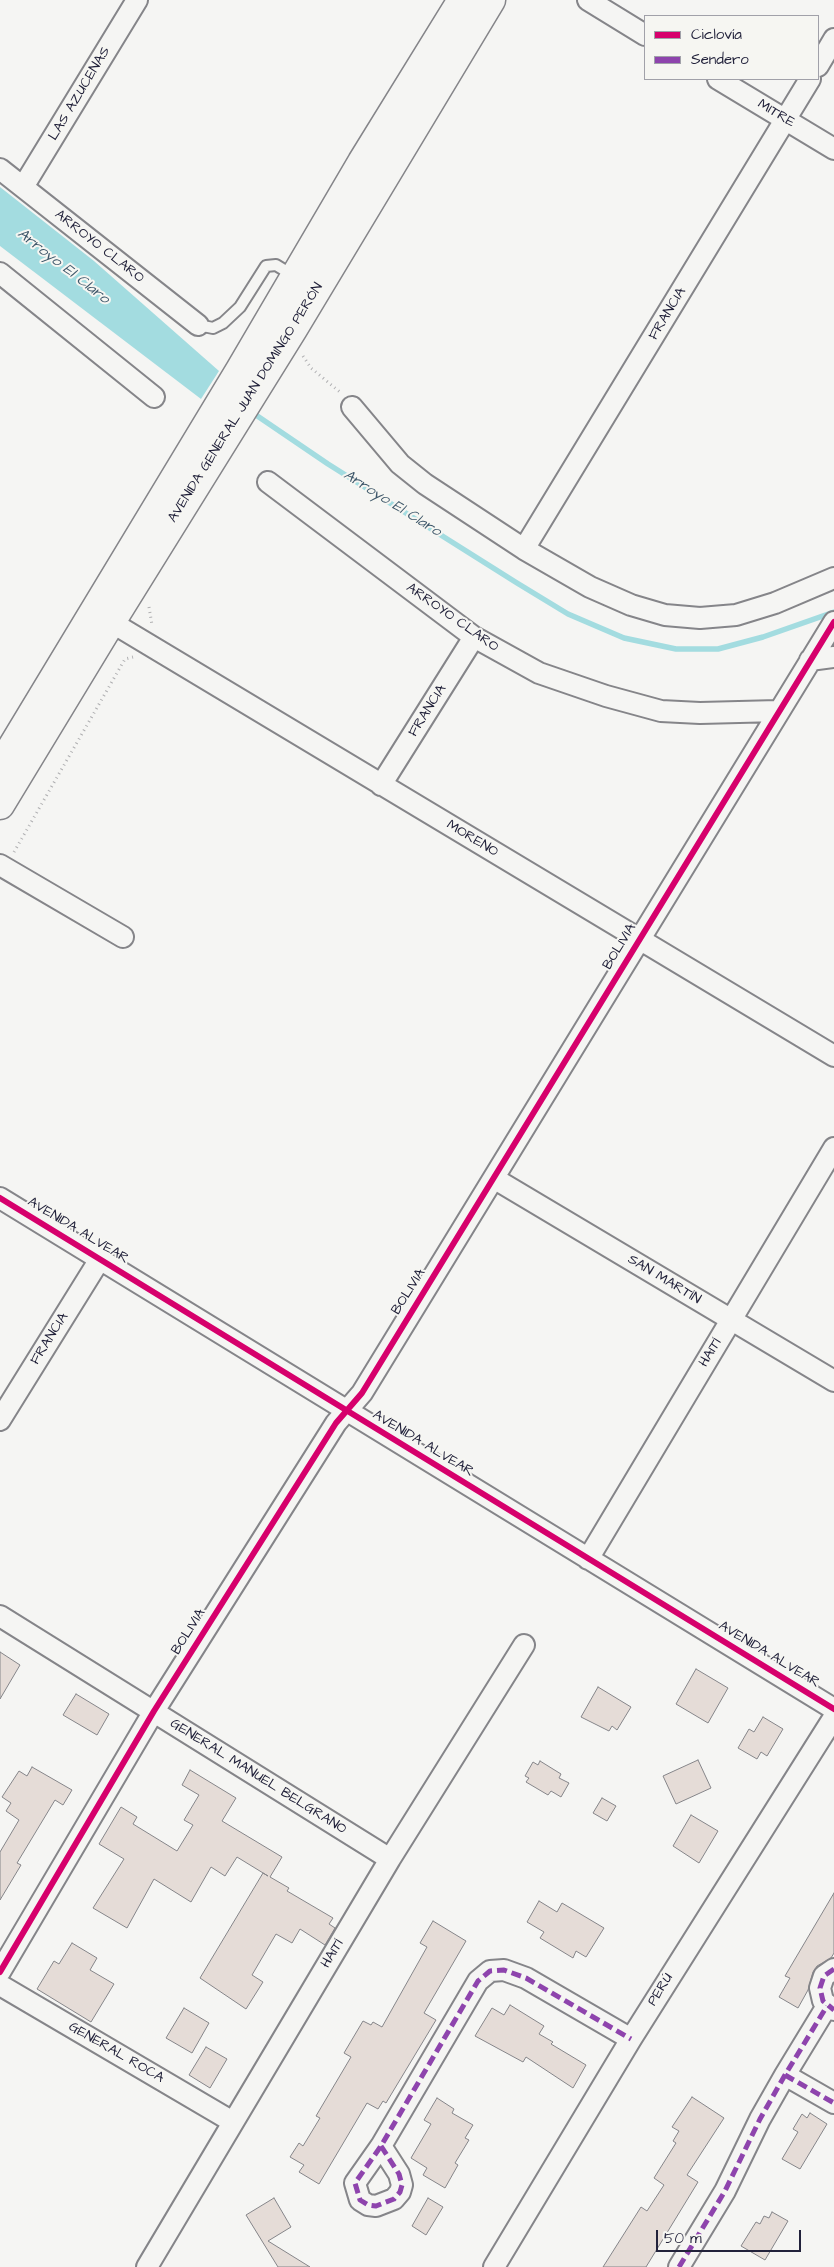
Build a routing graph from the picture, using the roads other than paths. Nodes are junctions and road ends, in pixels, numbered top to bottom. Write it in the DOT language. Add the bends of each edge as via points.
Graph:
graph roads {
  1 [pos="137,0"];
  2 [pos="462,0"];
  3 [pos="491,0"];
  4 [pos="588,0"];
  5 [pos="644,34"];
  6 [pos="834,39"];
  7 [pos="819,64"];
  8 [pos="720,80"];
  9 [pos="809,80"];
  10 [pos="786,120"];
  11 [pos="834,149"];
  12 [pos="0,169"];
  13 [pos="24,188"];
  14 [pos="0,272"];
  15 [pos="295,276"];
  16 [pos="198,325"];
  17 [pos="250,376"];
  18 [pos="154,397"];
  19 [pos="352,407"];
  20 [pos="215,432"];
  21 [pos="268,482"];
  22 [pos="524,549"];
  23 [pos="834,578"];
  24 [pos="110,622"];
  25 [pos="834,622"];
  26 [pos="474,637"];
  27 [pos="834,657"];
  28 [pos="810,660"];
  29 [pos="778,711"];
  30 [pos="0,767"];
  31 [pos="381,785"];
  32 [pos="0,806"];
  33 [pos="2,866"];
  34 [pos="123,937"];
  35 [pos="639,939"];
  36 [pos="834,1056"];
  37 [pos="834,1148"];
  38 [pos="494,1179"];
  39 [pos="0,1198"];
  40 [pos="100,1259"];
  41 [pos="731,1320"];
  42 [pos="834,1381"];
  43 [pos="346,1412"];
  44 [pos="0,1420"];
  45 [pos="588,1559"];
  46 [pos="0,1616"];
  47 [pos="524,1645"];
  48 [pos="834,1709"];
  49 [pos="154,1711"];
  50 [pos="834,1717"];
  51 [pos="390,1859"];
  52 [pos="834,1970"];
  53 [pos="0,1972"];
  54 [pos="0,1985"];
  55 [pos="831,2008"];
  56 [pos="630,2039"];
  57 [pos="785,2075"];
  58 [pos="834,2103"];
  59 [pos="233,2122"];
  60 [pos="381,2146"];
  61 [pos="147,2267"];
  62 [pos="494,2267"];
  63 [pos="679,2267"];
  1 -- 13 [label="street, LAS AZUCENAS"];
  2 -- 15 [label="main road, AVENIDA GENERAL JUAN DOMINGO PERÓN"];
  3 -- 17 [label="main road, AVENIDA GENERAL JUAN DOMINGO PERÓN"];
  4 -- 5 [label="street"];
  6 -- 7 [label="street"];
  8 -- 10 [label="street, MITRE"];
  9 -- 10 [label="street, FRANCIA"];
  10 -- 11 [label="street, MITRE"];
  10 -- 22 [label="street, FRANCIA"];
  12 -- 13 [label="street, ARROYO CLARO"];
  13 -- 16 [label="street, ARROYO CLARO"];
  14 -- 18 [label="street"];
  15 -- 16 [label="lane" via="276,265 266,266 240,307 223,323 213,328"];
  15 -- 17 [label="main road, AVENIDA GENERAL JUAN DOMINGO PERÓN"];
  17 -- 20 [label="main road, AVENIDA GENERAL JUAN DOMINGO PERÓN"];
  19 -- 22 [label="street" via="400,464"];
  20 -- 24 [label="main road, AVENIDA GENERAL JUAN DOMINGO PERÓN"];
  20 -- 30 [label="main road, AVENIDA GENERAL JUAN DOMINGO PERÓN"];
  21 -- 26 [label="street, ARROYO CLARO"];
  22 -- 23 [label="street" via="590,587 631,605 665,615 700,618 736,615 775,603"];
  24 -- 31 [label="street, MORENO"];
  24 -- 32 [label="main road, AVENIDA GENERAL JUAN DOMINGO PERÓN"];
  25 -- 28 [label="street, BOLIVIA"];
  26 -- 29 [label="street, ARROYO CLARO" via="539,673 661,711"];
  26 -- 31 [label="street, FRANCIA"];
  27 -- 28 [label="street"];
  28 -- 29 [label="street, BOLIVIA"];
  29 -- 35 [label="street, BOLIVIA"];
  31 -- 35 [label="street, MORENO"];
  33 -- 34 [label="street"];
  35 -- 36 [label="street, MORENO"];
  35 -- 38 [label="street, BOLIVIA"];
  37 -- 41 [label="street, HAITÍ"];
  38 -- 41 [label="street, SAN MARTÍN"];
  38 -- 43 [label="street, BOLIVIA" via="362,1393"];
  39 -- 40 [label="street, AVENIDA ALVEAR"];
  40 -- 43 [label="street, AVENIDA ALVEAR"];
  40 -- 44 [label="street, FRANCIA"];
  41 -- 42 [label="street, SAN MARTÍN"];
  41 -- 45 [label="street, HAITÍ"];
  43 -- 45 [label="street, AVENIDA ALVEAR"];
  43 -- 49 [label="street, BOLIVIA"];
  45 -- 48 [label="street, AVENIDA ALVEAR"];
  46 -- 49 [label="street, GENERAL MANUEL BELGRANO"];
  47 -- 51 [label="street, HAITÍ"];
  49 -- 51 [label="street, GENERAL MANUEL BELGRANO"];
  49 -- 53 [label="street, BOLIVIA"];
  50 -- 56 [label="street, PERÚ"];
  51 -- 59 [label="street, HAITÍ"];
  52 -- 55 [label="street" via="824,1976 820,1988 820,1995"];
  54 -- 59 [label="street, GENERAL ROCA"];
  55 -- 57 [label="street"];
  56 -- 60 [label="street" via="526,1978 504,1970 490,1971 478,1981"];
  56 -- 62 [label="street, PERÚ"];
  57 -- 58 [label="street"];
  57 -- 63 [label="street" via="725,2191"];
  59 -- 61 [label="street, HAITÍ"];
}
